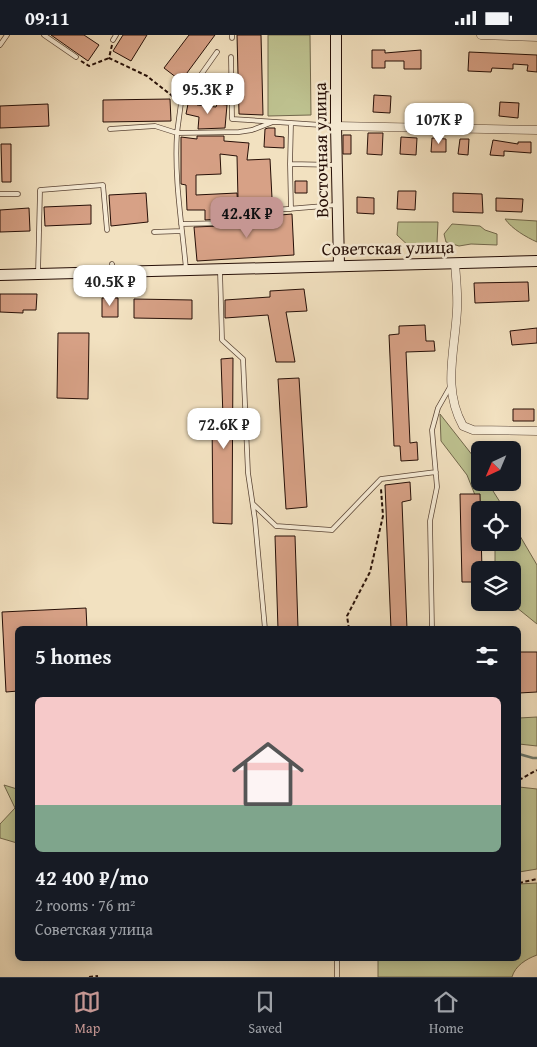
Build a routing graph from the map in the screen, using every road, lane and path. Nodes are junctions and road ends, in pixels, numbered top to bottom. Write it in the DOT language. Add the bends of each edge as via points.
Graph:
graph roads {
  1 [pos="7,35"];
  2 [pos="44,35"];
  3 [pos="116,35"];
  4 [pos="336,35"];
  5 [pos="480,35"];
  6 [pos="537,37"];
  7 [pos="113,40"];
  8 [pos="0,45"];
  9 [pos="217,52"];
  10 [pos="76,57"];
  11 [pos="231,57"];
  12 [pos="109,58"];
  13 [pos="194,86"];
  14 [pos="231,94"];
  15 [pos="181,103"];
  16 [pos="272,121"];
  17 [pos="291,123"];
  18 [pos="336,126"];
  19 [pos="110,129"];
  20 [pos="537,130"];
  21 [pos="177,133"];
  22 [pos="290,164"];
  23 [pos="337,165"];
  24 [pos="0,194"];
  25 [pos="18,194"];
  26 [pos="338,205"];
  27 [pos="291,209"];
  28 [pos="181,224"];
  29 [pos="108,230"];
  30 [pos="182,231"];
  31 [pos="154,232"];
  32 [pos="537,261"];
  33 [pos="455,263"];
  34 [pos="339,265"];
  35 [pos="220,268"];
  36 [pos="186,269"];
  37 [pos="38,273"];
  38 [pos="0,275"];
  39 [pos="450,387"];
  40 [pos="537,431"];
  41 [pos="436,472"];
  42 [pos="381,479"];
  43 [pos="253,504"];
  44 [pos="267,626"];
  45 [pos="349,626"];
  46 [pos="432,626"];
  47 [pos="537,770"];
  48 [pos="521,779"];
  49 [pos="537,879"];
  50 [pos="521,883"];
  51 [pos="336,961"];
  52 [pos="98,976"];
  53 [pos="89,977"];
  54 [pos="337,977"];
  1 -- 8 [label="lane"];
  2 -- 10 [label="lane"];
  3 -- 7 [label="lane"];
  4 -- 18 [label="main road, Восточная улица"];
  5 -- 6 [label="street"];
  7 -- 12 [label="path"];
  9 -- 13 [label="lane"];
  10 -- 12 [label="path" via="89,65"];
  11 -- 14 [label="lane"];
  12 -- 15 [label="path" via="146,76"];
  13 -- 14 [label="lane"];
  13 -- 15 [label="lane"];
  14 -- 16 [label="lane" via="232,119"];
  15 -- 21 [label="lane"];
  16 -- 17 [label="lane"];
  16 -- 21 [label="lane" via="252,131"];
  17 -- 18 [label="lane"];
  17 -- 22 [label="lane"];
  18 -- 20 [label="street"];
  18 -- 23 [label="main road, Восточная улица"];
  19 -- 21 [label="lane" via="154,127"];
  21 -- 28 [label="lane" via="175,159"];
  22 -- 23 [label="lane"];
  22 -- 27 [label="lane"];
  23 -- 26 [label="main road, Восточная улица"];
  24 -- 25 [label="lane"];
  26 -- 27 [label="lane"];
  26 -- 34 [label="main road, Восточная улица"];
  27 -- 28 [label="lane" via="227,214 227,223"];
  28 -- 30 [label="lane"];
  29 -- 37 [label="lane" via="103,185 40,190"];
  30 -- 31 [label="lane"];
  30 -- 36 [label="lane"];
  32 -- 33 [label="main road, Советская улица"];
  33 -- 34 [label="main road, Советская улица"];
  33 -- 39 [label="street" via="457,309"];
  34 -- 35 [label="main road, Советская улица"];
  35 -- 36 [label="main road, Советская улица"];
  35 -- 43 [label="lane" via="222,339 243,359 248,473"];
  36 -- 37 [label="main road, Советская улица" via="113,267"];
  37 -- 38 [label="main road, Советская улица"];
  39 -- 40 [label="street" via="463,427"];
  39 -- 41 [label="lane" via="438,407 432,430"];
  41 -- 42 [label="lane"];
  41 -- 46 [label="lane" via="437,487 430,521"];
  42 -- 43 [label="lane" via="332,530 276,527"];
  42 -- 45 [label="path" via="383,516 370,572 347,616"];
  43 -- 44 [label="lane"];
  47 -- 48 [label="path"];
  49 -- 50 [label="path"];
  51 -- 54 [label="lane"];
  52 -- 53 [label="path"];
}
